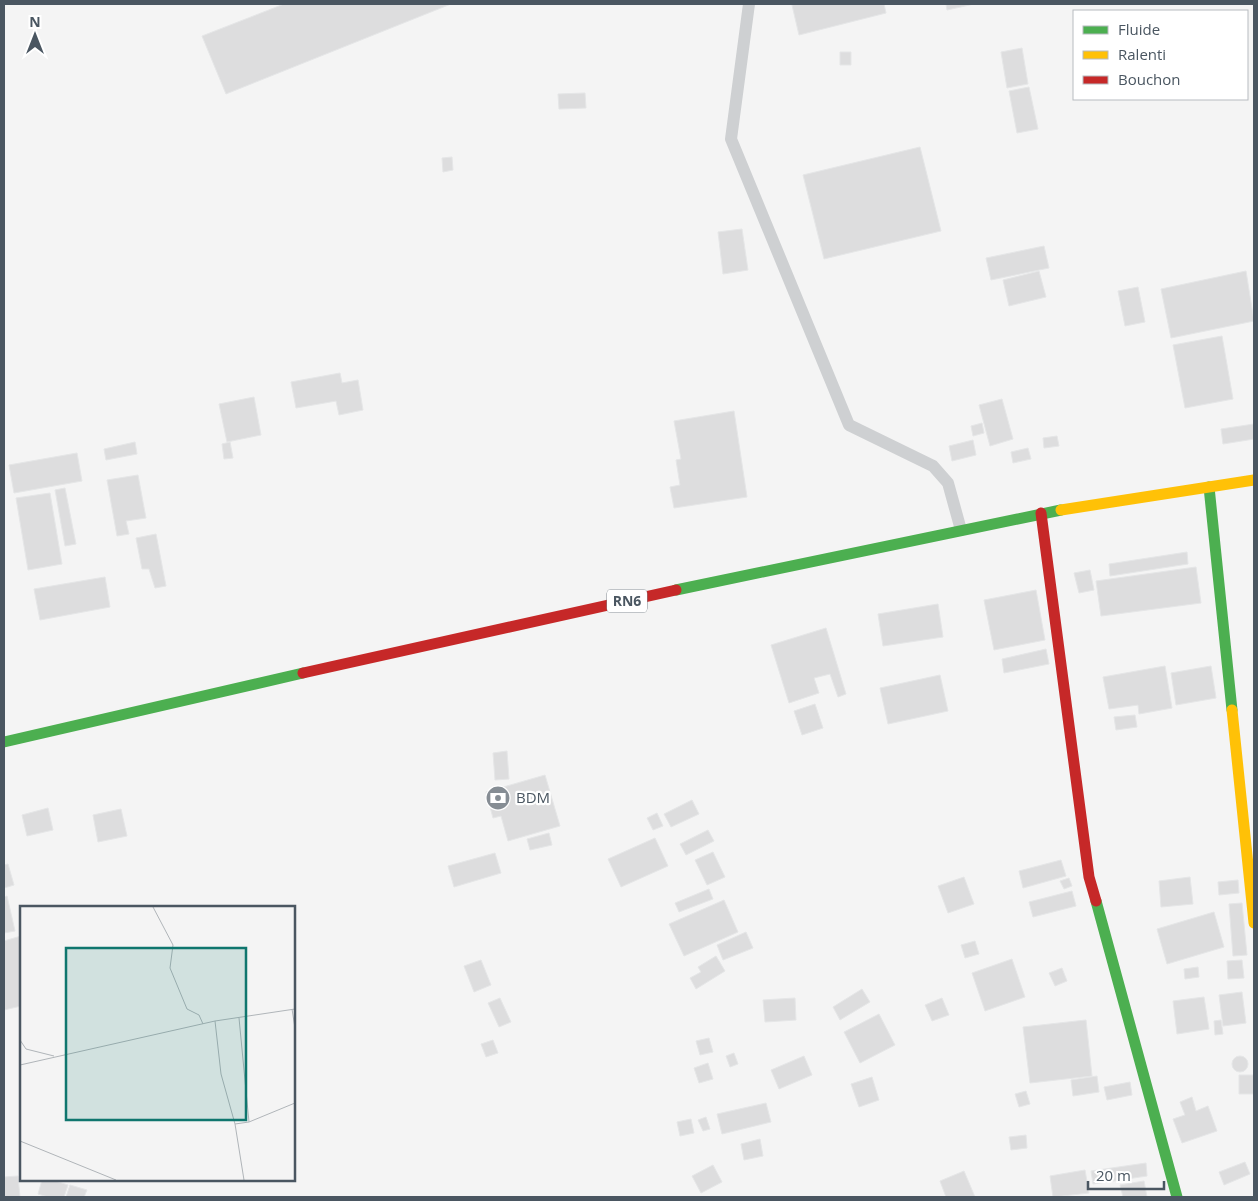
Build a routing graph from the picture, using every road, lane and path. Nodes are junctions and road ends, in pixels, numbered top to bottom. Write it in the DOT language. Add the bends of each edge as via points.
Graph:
graph roads {
  1 [pos="749,4"];
  2 [pos="1254,480"];
  3 [pos="1209,487"];
  4 [pos="1041,513"];
  5 [pos="961,530"];
  6 [pos="4,742"];
  7 [pos="1254,923"];
  8 [pos="1178,1197"];
  1 -- 5 [label="lane" via="731,139 849,424 933,466 948,483"];
  2 -- 3 [label="main road, RN6"];
  3 -- 4 [label="main road, RN6"];
  3 -- 7 [label="main road"];
  4 -- 5 [label="main road, RN6"];
  4 -- 8 [label="main road" via="1089,877"];
  5 -- 6 [label="main road, RN6" via="531,621"];
}
